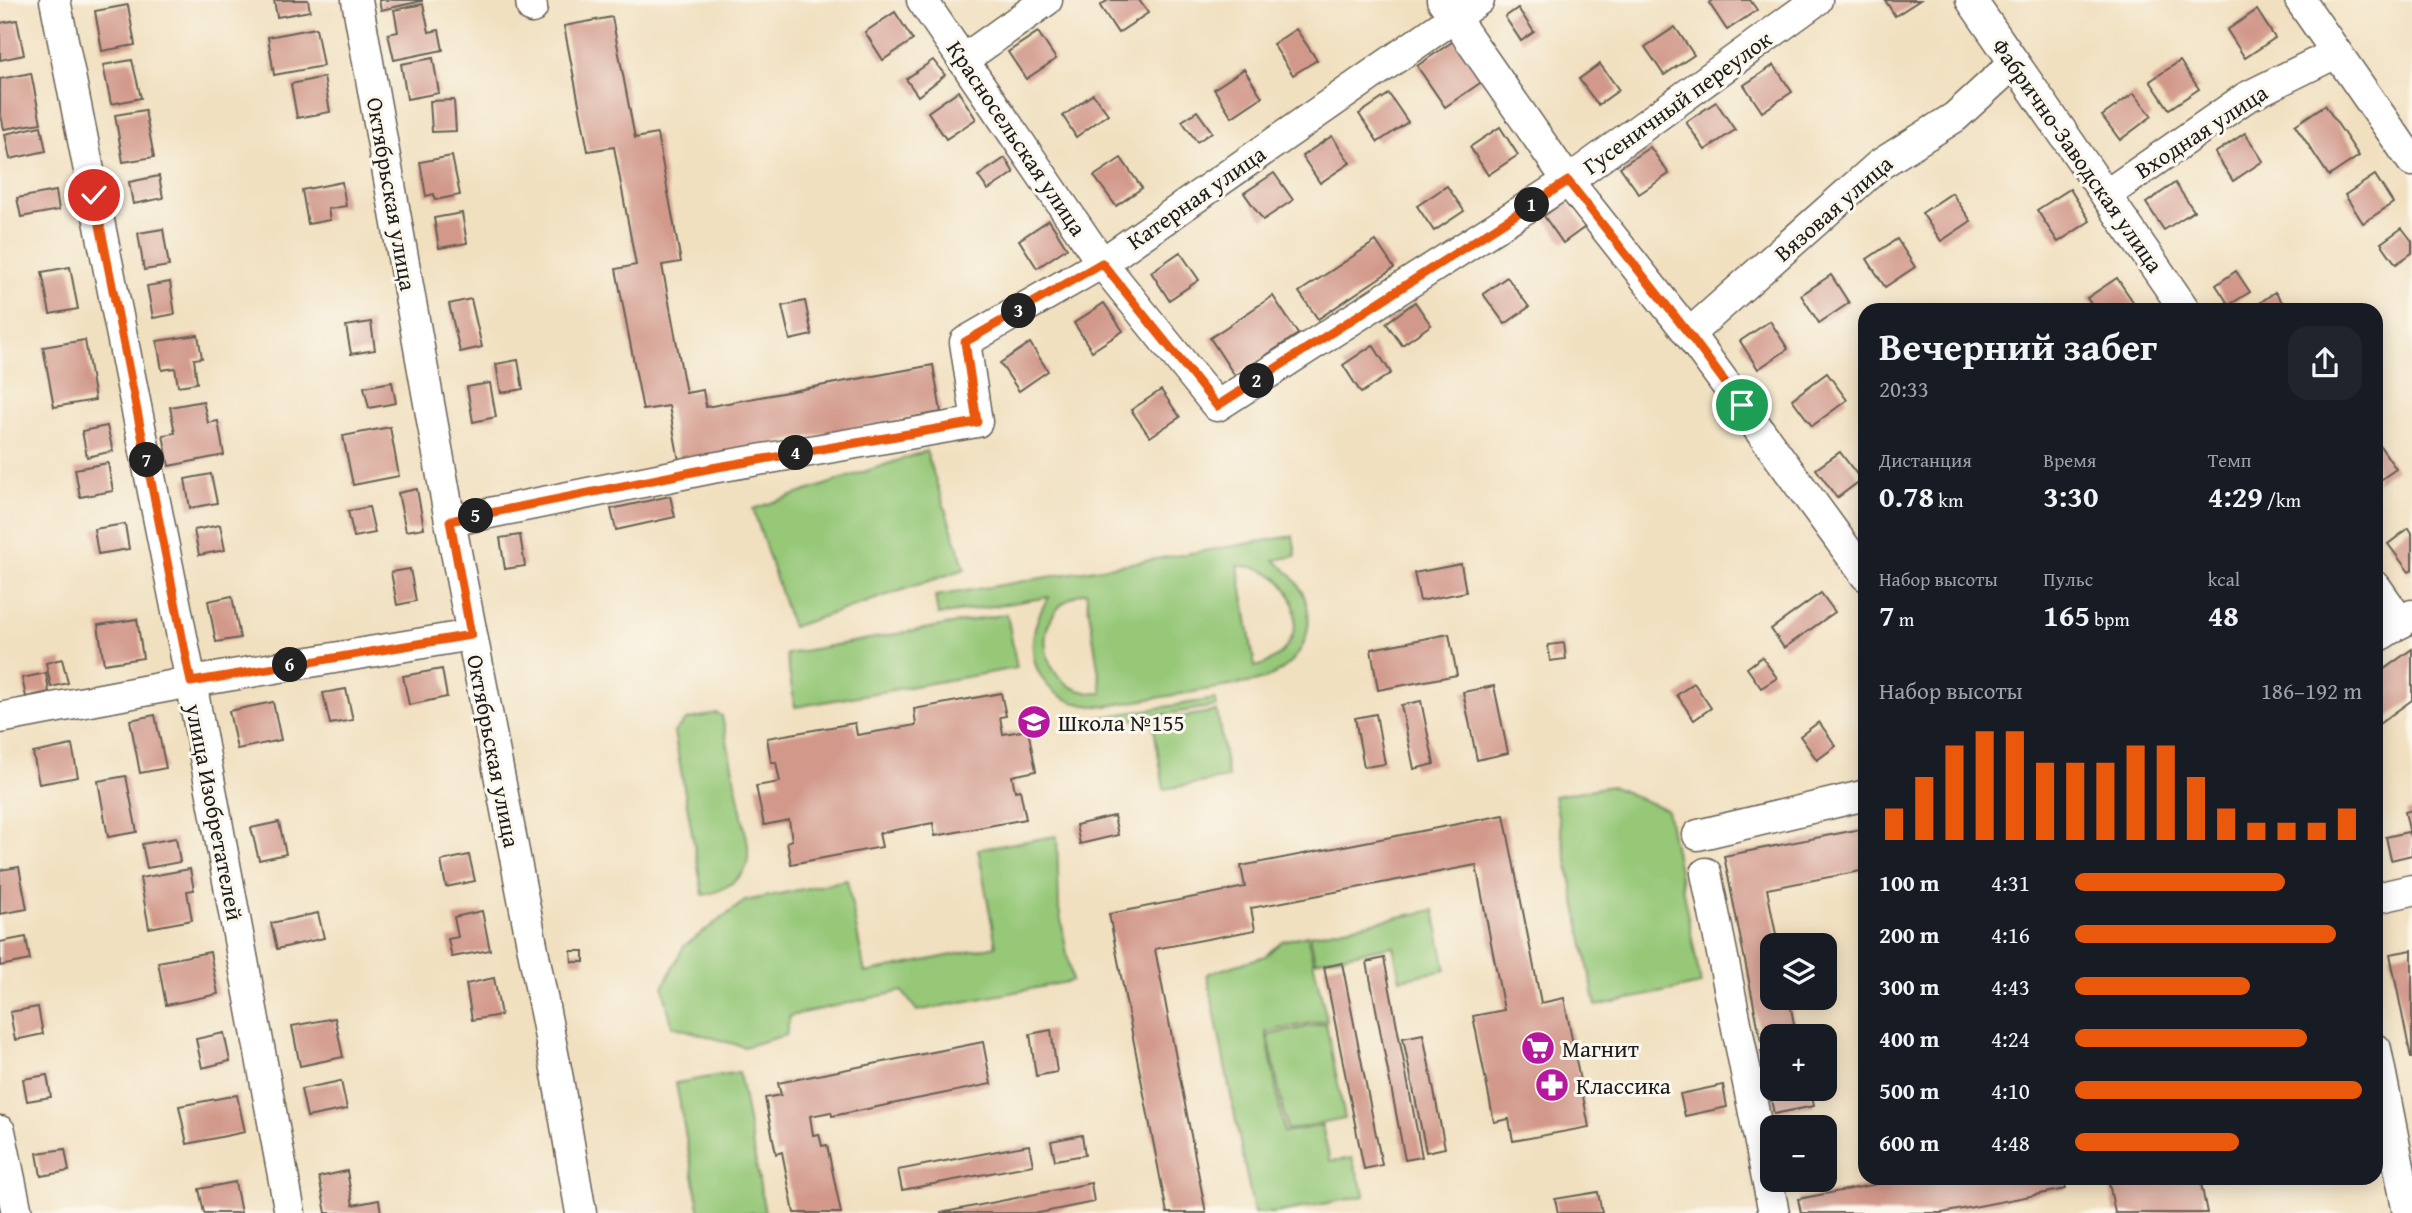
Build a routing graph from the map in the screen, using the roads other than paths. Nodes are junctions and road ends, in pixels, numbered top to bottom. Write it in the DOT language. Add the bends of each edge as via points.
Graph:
graph roads {
  1 [pos="55,0"];
  2 [pos="357,0"];
  3 [pos="922,0"];
  4 [pos="1047,0"];
  5 [pos="1479,0"];
  6 [pos="1816,0"];
  7 [pos="1971,0"];
  8 [pos="2300,0"];
  9 [pos="1448,9"];
  10 [pos="2336,53"];
  11 [pos="964,60"];
  12 [pos="2014,63"];
  13 [pos="2412,162"];
  14 [pos="1568,181"];
  15 [pos="2106,194"];
  16 [pos="1102,263"];
  17 [pos="2173,303"];
  18 [pos="1689,334"];
  19 [pos="1217,406"];
  20 [pos="450,521"];
  21 [pos="1856,539"];
  22 [pos="2383,600"];
  23 [pos="2397,625"];
  24 [pos="471,635"];
  25 [pos="191,682"];
  26 [pos="0,718"];
  27 [pos="1858,797"];
  28 [pos="1698,835"];
  29 [pos="1706,873"];
  30 [pos="2412,890"];
  31 [pos="2383,896"];
  32 [pos="2383,1085"];
  33 [pos="0,1130"];
  34 [pos="18,1213"];
  35 [pos="290,1213"];
  36 [pos="582,1213"];
  37 [pos="1774,1213"];
  38 [pos="2408,1213"];
  1 -- 25 [label="street, улица Изобретателей"];
  2 -- 20 [label="street, Октябрьская улица"];
  3 -- 11 [label="street, Красносельская улица"];
  4 -- 11 [label="street"];
  5 -- 9 [label="street, Катерная улица"];
  6 -- 14 [label="street, Гусеничный переулок"];
  7 -- 12 [label="street, Фабрично-Заводская улица"];
  8 -- 10 [label="street"];
  9 -- 14 [label="street"];
  9 -- 16 [label="street, Катерная улица"];
  10 -- 13 [label="street"];
  10 -- 15 [label="street, Входная улица" via="2245,98"];
  11 -- 16 [label="street, Красносельская улица"];
  12 -- 15 [label="street, Фабрично-Заводская улица"];
  12 -- 18 [label="street, Вязовая улица" via="1955,117 1879,165"];
  14 -- 18 [label="street"];
  14 -- 19 [label="street, Гусеничный переулок"];
  15 -- 17 [label="street, Фабрично-Заводская улица"];
  16 -- 19 [label="street, Красносельская улица"];
  16 -- 20 [label="street, Катерная улица" via="965,342 977,422 699,470"];
  18 -- 21 [label="street"];
  20 -- 24 [label="street, Октябрьская улица"];
  22 -- 23 [label="street"];
  24 -- 25 [label="street"];
  24 -- 36 [label="street, Октябрьская улица"];
  25 -- 26 [label="street"];
  25 -- 35 [label="street, улица Изобретателей"];
  27 -- 28 [label="street"];
  29 -- 37 [label="street"];
  30 -- 31 [label="street"];
  32 -- 38 [label="street"];
  33 -- 34 [label="street"];
}
